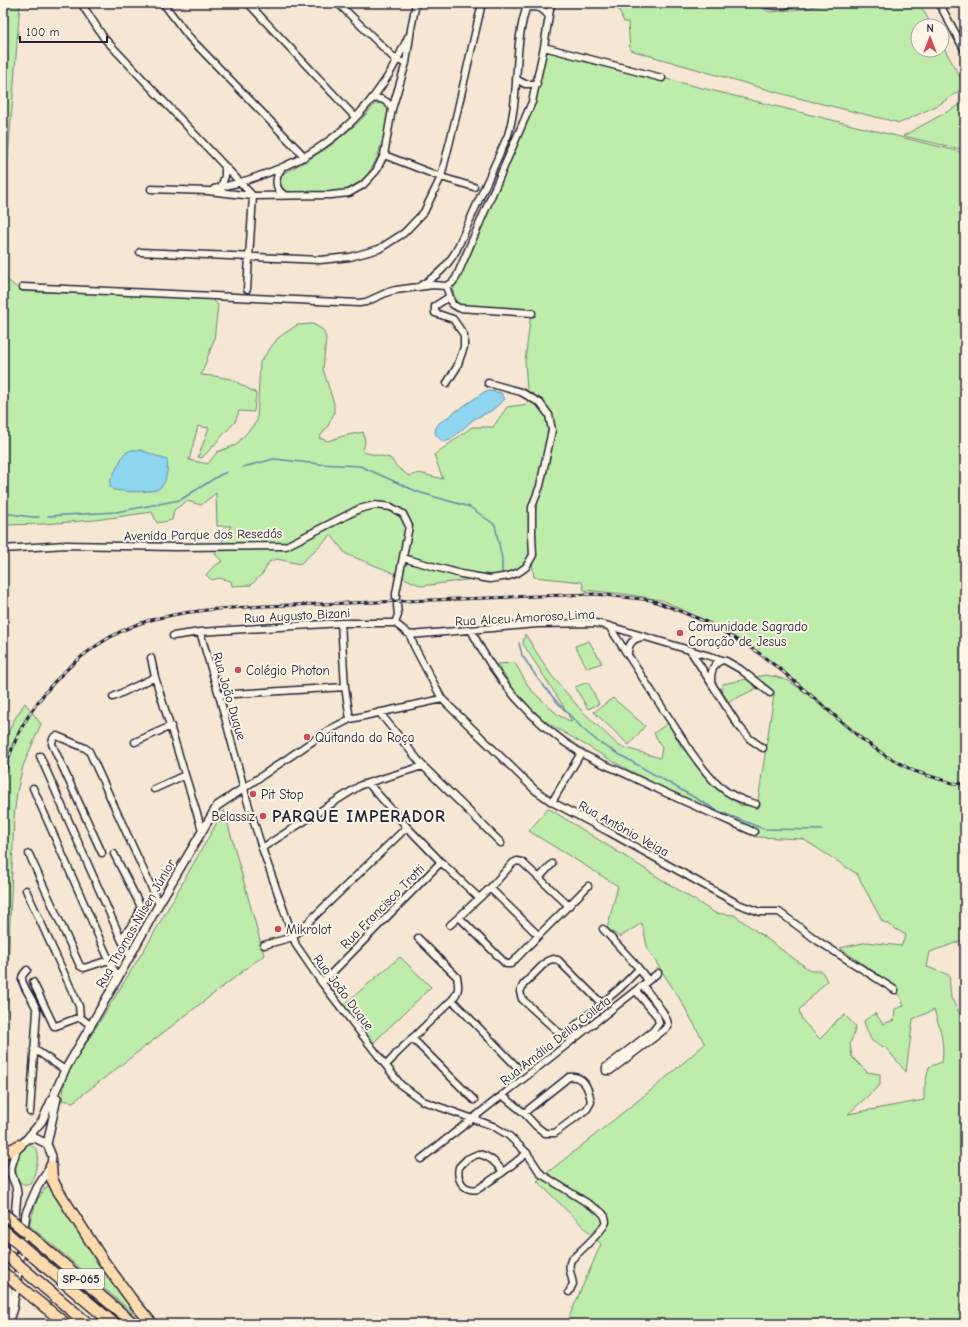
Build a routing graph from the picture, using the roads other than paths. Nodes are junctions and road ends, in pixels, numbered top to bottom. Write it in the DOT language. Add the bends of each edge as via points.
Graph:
graph roads {
  1 [pos="81,3"];
  2 [pos="163,3"];
  3 [pos="248,3"];
  4 [pos="338,3"];
  5 [pos="416,3"];
  6 [pos="482,3"];
  7 [pos="551,3"];
  8 [pos="764,3"];
  9 [pos="797,3"];
  10 [pos="939,3"];
  11 [pos="527,5"];
  12 [pos="549,16"];
  13 [pos="410,33"];
  14 [pos="544,47"];
  15 [pos="965,51"];
  16 [pos="396,60"];
  17 [pos="406,63"];
  18 [pos="662,78"];
  19 [pos="516,79"];
  20 [pos="536,84"];
  21 [pos="372,99"];
  22 [pos="392,109"];
  23 [pos="355,117"];
  24 [pos="384,155"];
  25 [pos="305,157"];
  26 [pos="225,167"];
  27 [pos="281,169"];
  28 [pos="441,177"];
  29 [pos="240,183"];
  30 [pos="474,187"];
  31 [pos="221,188"];
  32 [pos="151,189"];
  33 [pos="208,191"];
  34 [pos="284,195"];
  35 [pos="253,196"];
  36 [pos="140,252"];
  37 [pos="250,256"];
  38 [pos="446,286"];
  39 [pos="23,287"];
  40 [pos="417,288"];
  41 [pos="247,289"];
  42 [pos="449,297"];
  43 [pos="532,313"];
  44 [pos="447,383"];
  45 [pos="488,383"];
  46 [pos="3,548"];
  47 [pos="403,558"];
  48 [pos="396,597"];
  49 [pos="397,605"];
  50 [pos="341,623"];
  51 [pos="395,623"];
  52 [pos="609,626"];
  53 [pos="471,630"];
  54 [pos="200,632"];
  55 [pos="410,634"];
  56 [pos="173,636"];
  57 [pos="646,637"];
  58 [pos="690,650"];
  59 [pos="628,655"];
  60 [pos="151,658"];
  61 [pos="723,660"];
  62 [pos="155,676"];
  63 [pos="711,682"];
  64 [pos="345,687"];
  65 [pos="770,693"];
  66 [pos="219,695"];
  67 [pos="113,697"];
  68 [pos="442,699"];
  69 [pos="380,712"];
  70 [pos="350,719"];
  71 [pos="171,726"];
  72 [pos="134,742"];
  73 [pos="762,748"];
  74 [pos="581,753"];
  75 [pos="40,756"];
  76 [pos="423,766"];
  77 [pos="185,775"];
  78 [pos="368,783"];
  79 [pos="33,788"];
  80 [pos="244,788"];
  81 [pos="154,789"];
  82 [pos="552,802"];
  83 [pos="756,804"];
  84 [pos="407,827"];
  85 [pos="202,830"];
  86 [pos="754,832"];
  87 [pos="501,843"];
  88 [pos="262,848"];
  89 [pos="102,853"];
  90 [pos="29,854"];
  91 [pos="114,854"];
  92 [pos="441,862"];
  93 [pos="552,864"];
  94 [pos="539,878"];
  95 [pos="588,886"];
  96 [pos="490,888"];
  97 [pos="26,890"];
  98 [pos="479,898"];
  99 [pos="159,904"];
  100 [pos="569,906"];
  101 [pos="459,917"];
  102 [pos="450,925"];
  103 [pos="603,929"];
  104 [pos="538,935"];
  105 [pos="293,937"];
  106 [pos="418,938"];
  107 [pos="121,939"];
  108 [pos="264,945"];
  109 [pos="130,957"];
  110 [pos="110,960"];
  111 [pos="640,969"];
  112 [pos="27,970"];
  113 [pos="658,973"];
  114 [pos="118,978"];
  115 [pos="32,982"];
  116 [pos="322,982"];
  117 [pos="645,983"];
  118 [pos="895,990"];
  119 [pos="636,991"];
  120 [pos="452,1000"];
  121 [pos="602,1003"];
  122 [pos="80,1017"];
  123 [pos="90,1025"];
  124 [pos="412,1038"];
  125 [pos="34,1049"];
  126 [pos="384,1063"];
  127 [pos="517,1067"];
  128 [pos="65,1070"];
  129 [pos="61,1080"];
  130 [pos="502,1095"];
  131 [pos="474,1100"];
  132 [pos="30,1112"];
  133 [pos="524,1113"];
  134 [pos="473,1118"];
  135 [pos="23,1142"];
  136 [pos="47,1144"];
  137 [pos="3,1154"];
  138 [pos="527,1154"];
  139 [pos="421,1159"];
  140 [pos="51,1166"];
  141 [pos="503,1172"];
  142 [pos="3,1213"];
  143 [pos="3,1230"];
  144 [pos="3,1252"];
  145 [pos="3,1272"];
  146 [pos="569,1292"];
  147 [pos="35,1298"];
  148 [pos="7,1324"];
  149 [pos="57,1324"];
  150 [pos="66,1324"];
  151 [pos="88,1324"];
  152 [pos="114,1324"];
  153 [pos="134,1324"];
  154 [pos="152,1324"];
  1 -- 26 [label="street" via="104,38"];
  2 -- 25 [label="street" via="189,37"];
  3 -- 23 [label="street"];
  4 -- 16 [label="street"];
  5 -- 13 [label="street"];
  6 -- 28 [label="street"];
  7 -- 12 [label="street"];
  8 -- 9 [label="street" via="784,6"];
  10 -- 15 [label="street"];
  11 -- 12 [label="street" via="540,7"];
  11 -- 19 [label="street" via="520,37"];
  12 -- 14 [label="street"];
  13 -- 16 [label="street"];
  13 -- 17 [label="street"];
  14 -- 18 [label="street"];
  14 -- 20 [label="street"];
  16 -- 17 [label="street"];
  16 -- 21 [label="street" via="385,82"];
  17 -- 22 [label="street"];
  19 -- 20 [label="street" via="525,84"];
  19 -- 40 [label="street" via="516,102 508,135 456,251 447,266"];
  20 -- 38 [label="street" via="532,102 456,278"];
  21 -- 22 [label="street" via="384,100"];
  21 -- 23 [label="street"];
  22 -- 24 [label="street"];
  23 -- 25 [label="street" via="328,142"];
  24 -- 28 [label="street"];
  24 -- 34 [label="street" via="376,171 364,185 349,193"];
  25 -- 27 [label="street"];
  26 -- 29 [label="street"];
  26 -- 31 [label="street"];
  27 -- 29 [label="street"];
  27 -- 34 [label="street" via="276,183"];
  28 -- 30 [label="street"];
  28 -- 37 [label="street" via="424,212 404,233 379,249 350,257 320,260"];
  29 -- 31 [label="street"];
  29 -- 35 [label="street"];
  31 -- 33 [label="street"];
  32 -- 33 [label="street"];
  33 -- 35 [label="street"];
  34 -- 35 [label="street"];
  35 -- 37 [label="street"];
  36 -- 37 [label="street"];
  37 -- 41 [label="street"];
  38 -- 40 [label="street"];
  38 -- 42 [label="street"];
  39 -- 40 [label="street" via="359,303 388,292"];
  42 -- 43 [label="street" via="452,304 459,308"];
  42 -- 44 [label="street" via="434,306 434,313 453,319 464,335 464,347 457,367"];
  45 -- 47 [label="street" via="521,392 540,403 549,415 552,430 540,486 532,507 533,555 526,567 519,572 490,579"];
  46 -- 47 [label="street, Avenida Parque dos Resedás" via="66,545 286,546 359,508 375,505 391,507 403,514 409,526"];
  47 -- 48 [label="street, Avenida Parque dos Resedás"];
  49 -- 51 [label="street" via="398,615"];
  50 -- 51 [label="street, Rua Augusto Bizani"];
  50 -- 54 [label="street, Rua Augusto Bizani"];
  50 -- 64 [label="street"];
  51 -- 55 [label="street"];
  52 -- 53 [label="street, Rua Alceu Amoroso Lima" via="583,623 538,624"];
  52 -- 57 [label="street, Rua Alceu Amoroso Lima"];
  52 -- 59 [label="street"];
  53 -- 55 [label="street, Rua Alceu Amoroso Lima"];
  53 -- 74 [label="street" via="494,670 514,694 536,718"];
  54 -- 56 [label="street, Rua Augusto Bizani"];
  54 -- 66 [label="street, Rua João Duque"];
  55 -- 68 [label="street, Rua Antônio Veiga"];
  57 -- 58 [label="street, Rua Alceu Amoroso Lima"];
  57 -- 59 [label="street" via="639,637 629,644"];
  58 -- 61 [label="street, Rua Alceu Amoroso Lima"];
  58 -- 63 [label="street"];
  59 -- 83 [label="street" via="691,752 713,781 732,796"];
  60 -- 62 [label="street"];
  61 -- 63 [label="street" via="713,668"];
  61 -- 65 [label="street, Rua Alceu Amoroso Lima" via="740,669"];
  62 -- 67 [label="street"];
  62 -- 71 [label="street"];
  63 -- 73 [label="street" via="738,725"];
  64 -- 66 [label="street"];
  64 -- 70 [label="street"];
  66 -- 80 [label="street, Rua João Duque"];
  68 -- 69 [label="street"];
  68 -- 82 [label="street, Rua Antônio Veiga" via="534,790"];
  69 -- 70 [label="street"];
  69 -- 76 [label="street"];
  70 -- 80 [label="street" via="328,730"];
  71 -- 72 [label="street"];
  71 -- 77 [label="street"];
  74 -- 82 [label="street"];
  74 -- 86 [label="street"];
  75 -- 107 [label="street"];
  76 -- 78 [label="street"];
  76 -- 87 [label="street"];
  77 -- 81 [label="street"];
  77 -- 85 [label="street"];
  78 -- 84 [label="street"];
  78 -- 88 [label="street"];
  79 -- 110 [label="street"];
  80 -- 85 [label="street, Rua Thomas Nilsen Júnior" via="217,806"];
  80 -- 88 [label="street, Rua João Duque"];
  82 -- 118 [label="street, Rua Antônio Veiga" via="738,904 760,912 779,912 818,941"];
  84 -- 92 [label="street"];
  84 -- 105 [label="street"];
  85 -- 99 [label="street, Rua Thomas Nilsen Júnior"];
  88 -- 105 [label="street, Rua João Duque"];
  89 -- 99 [label="street" via="52,744 54,737 57,736 89,751"];
  90 -- 110 [label="street" via="80,966 84,968"];
  91 -- 107 [label="street" via="140,905 138,916"];
  92 -- 98 [label="street"];
  92 -- 116 [label="street, Rua Francisco Trotti"];
  93 -- 94 [label="street"];
  94 -- 96 [label="street" via="522,862 517,861"];
  94 -- 100 [label="street"];
  95 -- 100 [label="street"];
  96 -- 98 [label="street"];
  96 -- 104 [label="street"];
  97 -- 122 [label="street" via="78,1006"];
  98 -- 101 [label="street"];
  99 -- 109 [label="street, Rua Thomas Nilsen Júnior"];
  100 -- 104 [label="street"];
  101 -- 102 [label="street"];
  101 -- 104 [label="street" via="506,964 511,964"];
  103 -- 111 [label="street"];
  105 -- 108 [label="street"];
  105 -- 116 [label="street, Rua João Duque"];
  106 -- 120 [label="street" via="457,977 459,986"];
  107 -- 109 [label="street"];
  109 -- 114 [label="street, Rua Thomas Nilsen Júnior"];
  110 -- 114 [label="street"];
  111 -- 117 [label="street" via="647,978"];
  111 -- 121 [label="street"];
  112 -- 125 [label="street" via="22,976 22,981 37,1011"];
  113 -- 117 [label="street, Rua Amália Della Colleta"];
  114 -- 123 [label="street, Rua Thomas Nilsen Júnior"];
  115 -- 122 [label="street" via="54,1026"];
  116 -- 126 [label="street, Rua João Duque"];
  117 -- 119 [label="street, Rua Amália Della Colleta"];
  117 -- 119 [label="street" via="665,1016 668,1027 606,1072 606,1067 653,1032 659,1023 657,1016"];
  119 -- 130 [label="street, Rua Amália Della Colleta"];
  120 -- 124 [label="street"];
  120 -- 127 [label="street"];
  121 -- 121 [label="street" via="558,960 553,959 547,961 523,985 520,992 522,999 562,1034 568,1032"];
  122 -- 123 [label="street"];
  123 -- 128 [label="street, Rua Thomas Nilsen Júnior"];
  124 -- 126 [label="street" via="392,1060"];
  124 -- 131 [label="street"];
  125 -- 128 [label="street"];
  125 -- 132 [label="street"];
  126 -- 134 [label="street, Rua João Duque" via="401,1085 422,1101"];
  128 -- 129 [label="street, Rua Thomas Nilsen Júnior"];
  129 -- 135 [label="street, Rua Thomas Nilsen Júnior" via="42,1121"];
  129 -- 136 [label="street, Rua Thomas Nilsen Júnior"];
  130 -- 133 [label="street"];
  130 -- 134 [label="street, Rua Amália Della Colleta"];
  133 -- 133 [label="street" via="569,1077 583,1080 590,1091 591,1102 587,1109 555,1133 545,1133"];
  134 -- 138 [label="street, Rua João Duque" via="508,1135"];
  134 -- 139 [label="street, Rua Amália Della Colleta"];
  135 -- 136 [label="street" via="35,1138"];
  135 -- 137 [label="highway"];
  135 -- 148 [label="street, Rua Thomas Nilsen Júnior" via="12,1160 11,1167 17,1194"];
  136 -- 140 [label="street, Rua Thomas Nilsen Júnior" via="52,1156"];
  138 -- 141 [label="street"];
  138 -- 146 [label="street, Rua João Duque" via="547,1178 600,1211 606,1219 604,1228 569,1263 573,1284"];
  140 -- 148 [label="street" via="37,1188 26,1213 13,1308"];
  140 -- 154 [label="highway" via="52,1179 57,1189 102,1259"];
  141 -- 141 [label="street" via="488,1156 478,1154 463,1162 457,1172 464,1187 473,1190 481,1188"];
  142 -- 153 [label="highway, SP-065, bridge"];
  143 -- 152 [label="highway, SP-065, bridge"];
  144 -- 151 [label="highway, SP-065, bridge"];
  145 -- 147 [label="highway, bridge"];
  147 -- 149 [label="highway" via="37,1306"];
  147 -- 150 [label="highway"];
}
